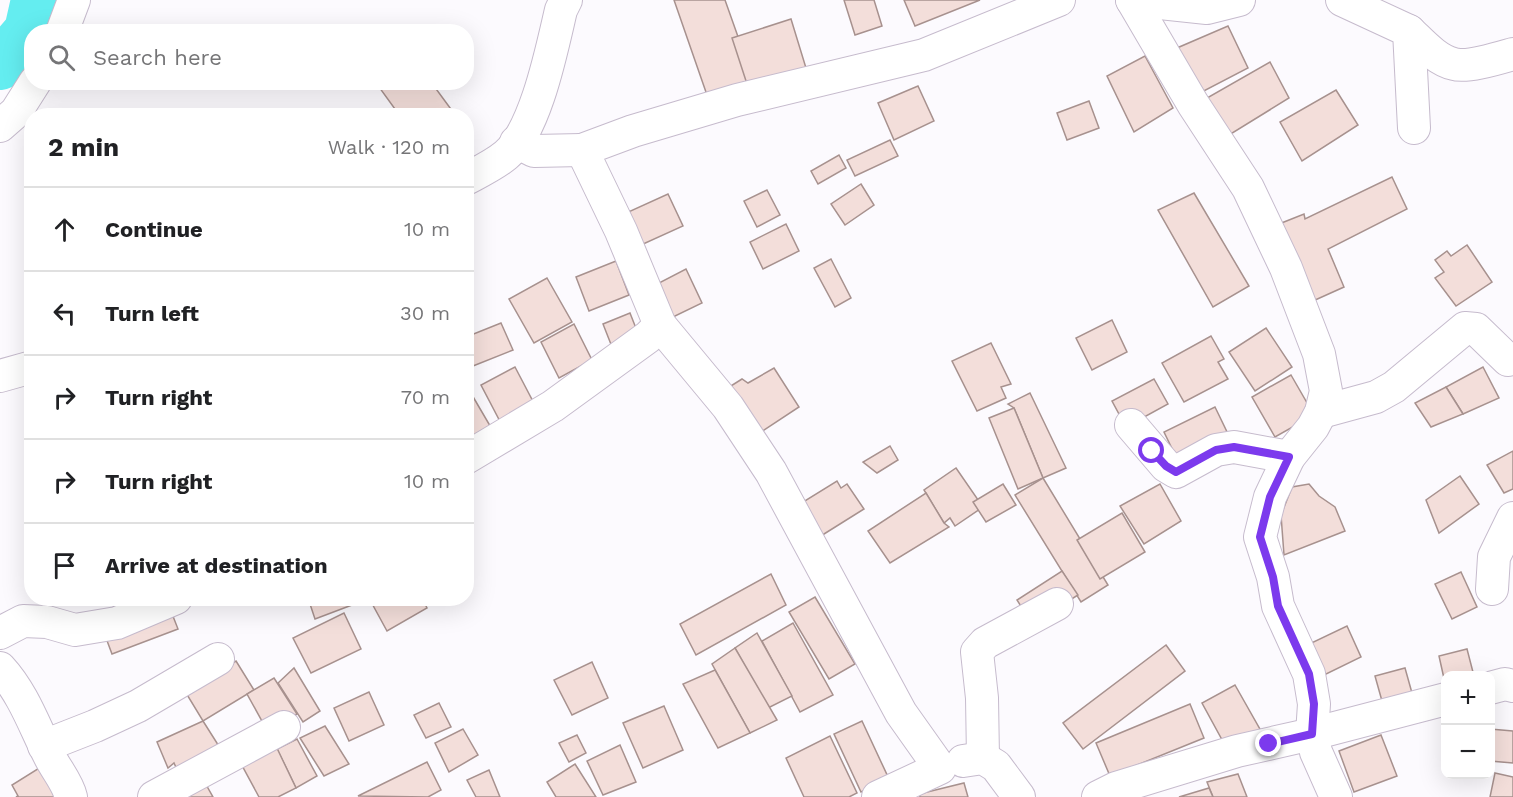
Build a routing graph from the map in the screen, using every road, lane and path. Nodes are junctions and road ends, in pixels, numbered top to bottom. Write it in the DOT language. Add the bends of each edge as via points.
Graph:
graph roads {
  1 [pos="74,0"];
  2 [pos="566,0"];
  3 [pos="1059,0"];
  4 [pos="1132,0"];
  5 [pos="1239,0"];
  6 [pos="1342,0"];
  7 [pos="65,24"];
  8 [pos="1408,32"];
  9 [pos="1513,54"];
  10 [pos="30,90"];
  11 [pos="0,126"];
  12 [pos="1414,128"];
  13 [pos="516,142"];
  14 [pos="582,150"];
  15 [pos="474,174"];
  16 [pos="660,325"];
  17 [pos="1508,360"];
  18 [pos="24,369"];
  19 [pos="0,376"];
  20 [pos="1321,412"];
  21 [pos="1131,425"];
  22 [pos="474,453"];
  23 [pos="1289,457"];
  24 [pos="1513,518"];
  25 [pos="1492,589"];
  26 [pos="1057,604"];
  27 [pos="157,606"];
  28 [pos="0,633"];
  29 [pos="218,659"];
  30 [pos="0,669"];
  31 [pos="1513,686"];
  32 [pos="1495,687"];
  33 [pos="1441,700"];
  34 [pos="284,727"];
  35 [pos="1312,734"];
  36 [pos="44,746"];
  37 [pos="982,758"];
  38 [pos="940,768"];
  39 [pos="71,797"];
  40 [pos="154,797"];
  41 [pos="879,797"];
  42 [pos="1018,797"];
  43 [pos="1098,797"];
  44 [pos="1336,797"];
  1 -- 7 [label="street"];
  2 -- 13 [label="street" via="544,79"];
  3 -- 14 [label="street" via="924,56 737,100"];
  4 -- 5 [label="street" via="1207,8"];
  4 -- 20 [label="street" via="1248,188 1286,268 1318,354 1326,391"];
  6 -- 8 [label="street"];
  8 -- 9 [label="street" via="1455,65"];
  8 -- 12 [label="street"];
  10 -- 11 [label="street" via="16,112"];
  13 -- 14 [label="street" via="534,151"];
  13 -- 15 [label="street" via="507,154"];
  14 -- 16 [label="street"];
  16 -- 22 [label="street" via="553,406"];
  16 -- 38 [label="street" via="728,407 771,472 901,713"];
  17 -- 20 [label="street" via="1476,329 1465,328 1394,387"];
  18 -- 19 [label="street"];
  20 -- 23 [label="street"];
  21 -- 23 [label="street" via="1159,459 1176,472 1216,450 1234,447"];
  23 -- 35 [label="street" via="1270,497 1260,537 1278,606 1309,674 1314,704"];
  24 -- 25 [label="street" via="1494,557"];
  26 -- 37 [label="street" via="985,643 977,652"];
  27 -- 28 [label="street" via="117,623 75,630 47,622 23,621"];
  29 -- 36 [label="street" via="138,706"];
  30 -- 36 [label="street" via="13,682"];
  31 -- 32 [label="street"];
  33 -- 35 [label="street"];
  34 -- 40 [label="street"];
  35 -- 43 [label="street" via="1236,751"];
  35 -- 44 [label="street"];
  36 -- 39 [label="street"];
  37 -- 38 [label="street"];
  37 -- 42 [label="street" via="996,766"];
  38 -- 41 [label="street"];
}
